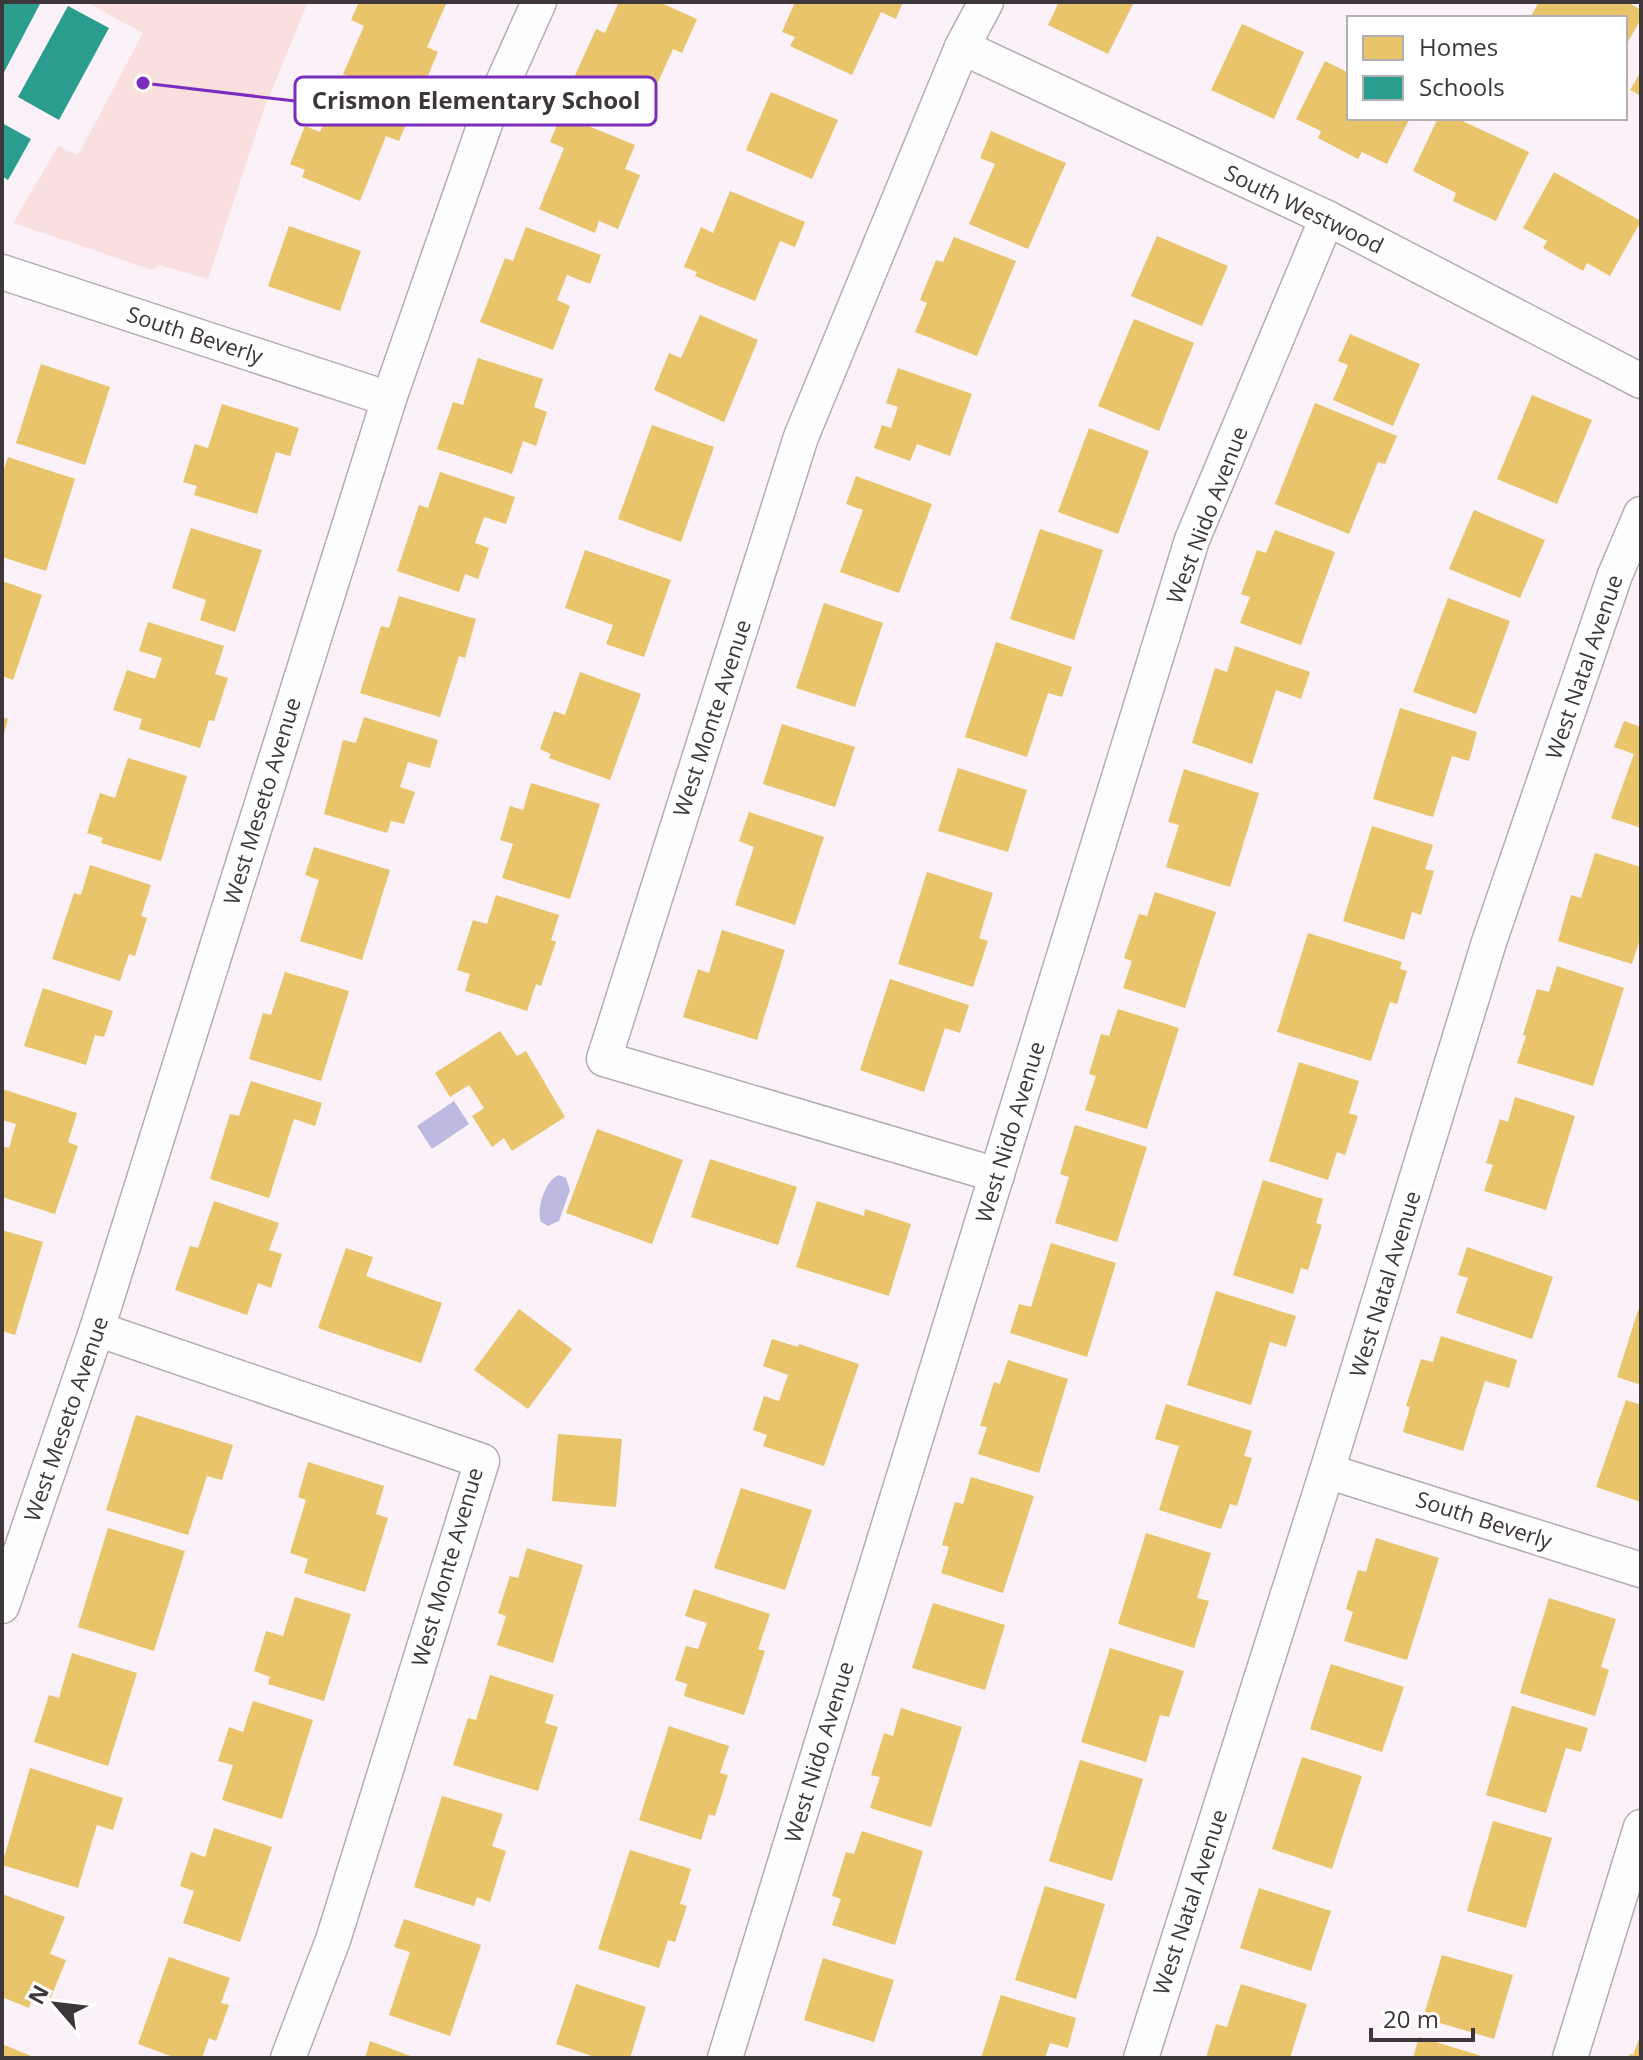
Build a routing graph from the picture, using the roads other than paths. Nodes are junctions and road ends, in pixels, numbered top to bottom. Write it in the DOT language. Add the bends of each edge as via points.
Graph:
graph roads {
  1 [pos="539,2"];
  2 [pos="986,2"];
  3 [pos="962,47"];
  4 [pos="1327,218"];
  5 [pos="2,272"];
  6 [pos="1641,381"];
  7 [pos="389,399"];
  8 [pos="1641,514"];
  9 [pos="997,1175"];
  10 [pos="97,1329"];
  11 [pos="1327,1471"];
  12 [pos="1641,1570"];
  13 [pos="2,1606"];
  14 [pos="1641,1827"];
  15 [pos="288,2058"];
  16 [pos="725,2058"];
  17 [pos="1141,2058"];
  18 [pos="1570,2058"];
  1 -- 7 [label="street, West Meseto Avenue" via="487,118"];
  2 -- 3 [label="street, West Monte Avenue"];
  3 -- 4 [label="street, South Westwood"];
  3 -- 9 [label="street, West Monte Avenue" via="801,437 604,1059"];
  4 -- 6 [label="street, South Westwood"];
  4 -- 9 [label="street, West Nido Avenue" via="1192,540"];
  5 -- 7 [label="street, South Beverly"];
  7 -- 10 [label="street, West Meseto Avenue"];
  8 -- 11 [label="street, West Natal Avenue" via="1615,575 1489,942"];
  9 -- 16 [label="street, West Nido Avenue"];
  10 -- 13 [label="street, West Meseto Avenue"];
  10 -- 15 [label="street, West Monte Avenue" via="482,1461 333,1940"];
  11 -- 12 [label="street, South Beverly"];
  11 -- 17 [label="street, West Natal Avenue"];
  14 -- 18 [label="street"];
}
